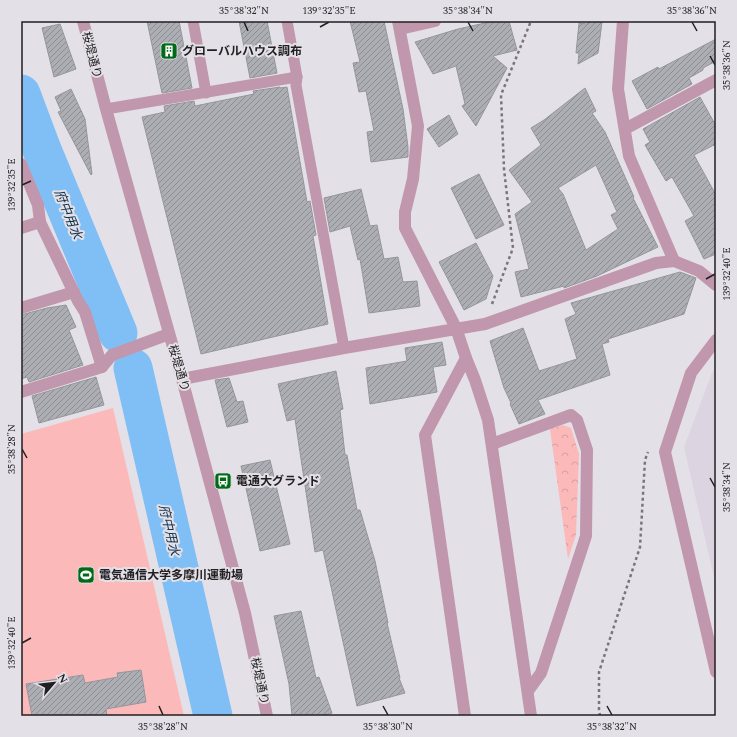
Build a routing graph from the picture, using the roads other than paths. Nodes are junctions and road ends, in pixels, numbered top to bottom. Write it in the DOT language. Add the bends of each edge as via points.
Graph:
graph roads {
  1 [pos="83,21"];
  2 [pos="193,21"];
  3 [pos="287,21"];
  4 [pos="435,21"];
  5 [pos="623,21"];
  6 [pos="399,25"];
  7 [pos="297,77"];
  8 [pos="716,80"];
  9 [pos="206,94"];
  10 [pos="106,110"];
  11 [pos="625,129"];
  12 [pos="21,164"];
  13 [pos="40,222"];
  14 [pos="21,228"];
  15 [pos="674,261"];
  16 [pos="716,284"];
  17 [pos="74,292"];
  18 [pos="21,308"];
  19 [pos="456,328"];
  20 [pos="169,334"];
  21 [pos="716,340"];
  22 [pos="344,348"];
  23 [pos="466,358"];
  24 [pos="102,366"];
  25 [pos="182,379"];
  26 [pos="21,392"];
  27 [pos="492,444"];
  28 [pos="716,672"];
  29 [pos="528,691"];
  30 [pos="267,716"];
  31 [pos="465,716"];
  32 [pos="531,716"];
  1 -- 10 [label="street, 桜堤通り"];
  2 -- 9 [label="lane"];
  3 -- 7 [label="lane"];
  4 -- 6 [label="street"];
  5 -- 11 [label="street" via="618,89"];
  6 -- 19 [label="street" via="418,126 413,179 405,212 405,228"];
  7 -- 9 [label="lane"];
  7 -- 22 [label="lane" via="296,85"];
  8 -- 11 [label="street"];
  9 -- 10 [label="lane"];
  10 -- 20 [label="street, 桜堤通り"];
  11 -- 15 [label="street" via="629,156"];
  12 -- 13 [label="street" via="38,205"];
  13 -- 14 [label="street"];
  13 -- 17 [label="street"];
  15 -- 16 [label="street" via="699,272"];
  15 -- 19 [label="street" via="656,263 485,324"];
  17 -- 18 [label="street"];
  17 -- 24 [label="street" via="85,312"];
  19 -- 22 [label="street"];
  19 -- 23 [label="street"];
  20 -- 24 [label="street" via="112,355"];
  20 -- 25 [label="street, 桜堤通り"];
  21 -- 28 [label="street" via="691,373 665,452"];
  22 -- 25 [label="street"];
  23 -- 27 [label="street" via="488,420"];
  23 -- 31 [label="street" via="424,435"];
  24 -- 26 [label="street"];
  25 -- 30 [label="street, 桜堤通り" via="245,613"];
  27 -- 29 [label="street"];
  27 -- 29 [label="street" via="571,414 577,420 587,450 586,536 541,673"];
  29 -- 32 [label="street"];
}
